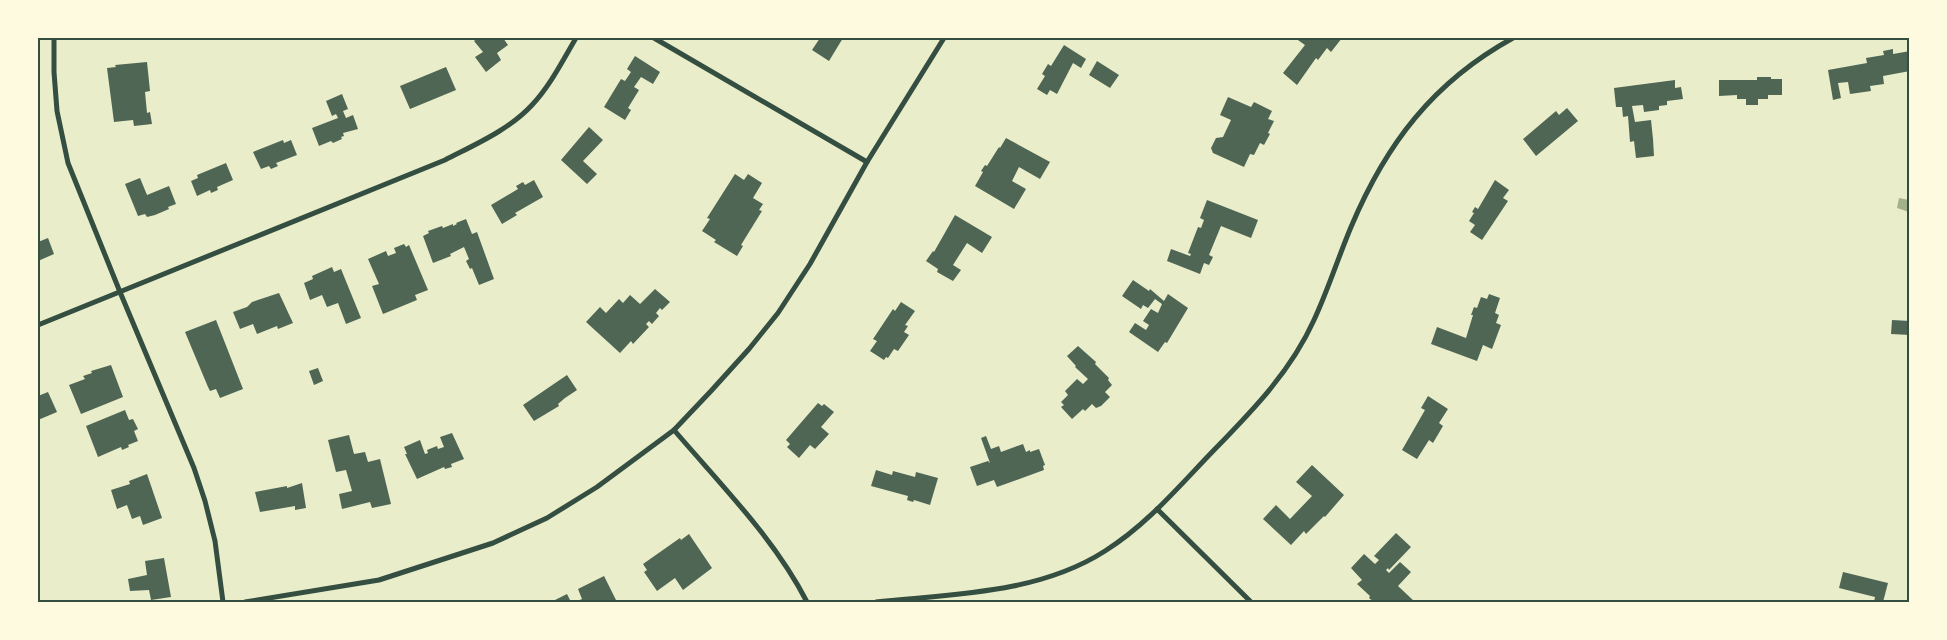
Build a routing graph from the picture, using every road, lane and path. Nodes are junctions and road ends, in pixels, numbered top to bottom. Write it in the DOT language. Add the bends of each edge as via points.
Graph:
graph roads {
  1 [pos="54,38"];
  2 [pos="576,38"];
  3 [pos="654,38"];
  4 [pos="944,38"];
  5 [pos="1513,38"];
  6 [pos="867,162"];
  7 [pos="120,292"];
  8 [pos="38,325"];
  9 [pos="674,430"];
  10 [pos="1157,509"];
  11 [pos="223,602"];
  12 [pos="245,602"];
  13 [pos="807,602"];
  14 [pos="876,602"];
  15 [pos="1251,602"];
  1 -- 7 [label="street" via="55,90 62,139 78,190"];
  2 -- 7 [label="street" via="532,105 504,128 475,145"];
  3 -- 6 [label="street"];
  4 -- 6 [label="street"];
  5 -- 10 [label="street" via="1478,59 1448,83 1405,129 1372,181 1313,323 1287,369 1251,412"];
  6 -- 9 [label="street" via="810,264 778,313"];
  7 -- 8 [label="street"];
  7 -- 11 [label="street" via="206,501"];
  9 -- 12 [label="street" via="566,507 493,543 378,580"];
  9 -- 13 [label="street" via="778,552"];
  10 -- 14 [label="street" via="1104,552 1048,577 979,591"];
  10 -- 15 [label="street"];
}
